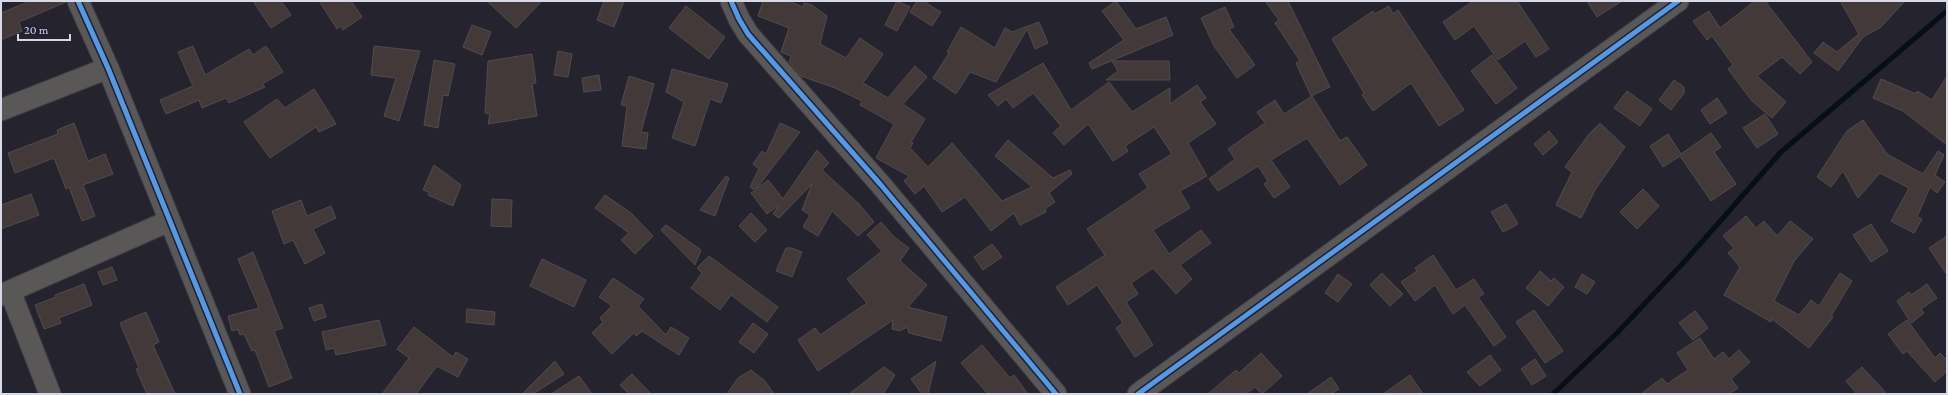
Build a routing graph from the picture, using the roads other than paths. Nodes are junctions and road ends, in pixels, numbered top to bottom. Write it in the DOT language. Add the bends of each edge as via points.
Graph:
graph roads {
  1 [pos="78,1"];
  2 [pos="731,1"];
  3 [pos="1678,1"];
  4 [pos="108,68"];
  5 [pos="1,110"];
  6 [pos="169,221"];
  7 [pos="5,293"];
  8 [pos="50,394"];
  9 [pos="240,394"];
  10 [pos="1056,394"];
  11 [pos="1138,394"];
  1 -- 4 [label="street"];
  2 -- 10 [label="street" via="748,34 881,185"];
  3 -- 11 [label="street"];
  4 -- 5 [label="street"];
  4 -- 6 [label="street"];
  6 -- 7 [label="street"];
  6 -- 9 [label="street"];
  7 -- 8 [label="street"];
}
